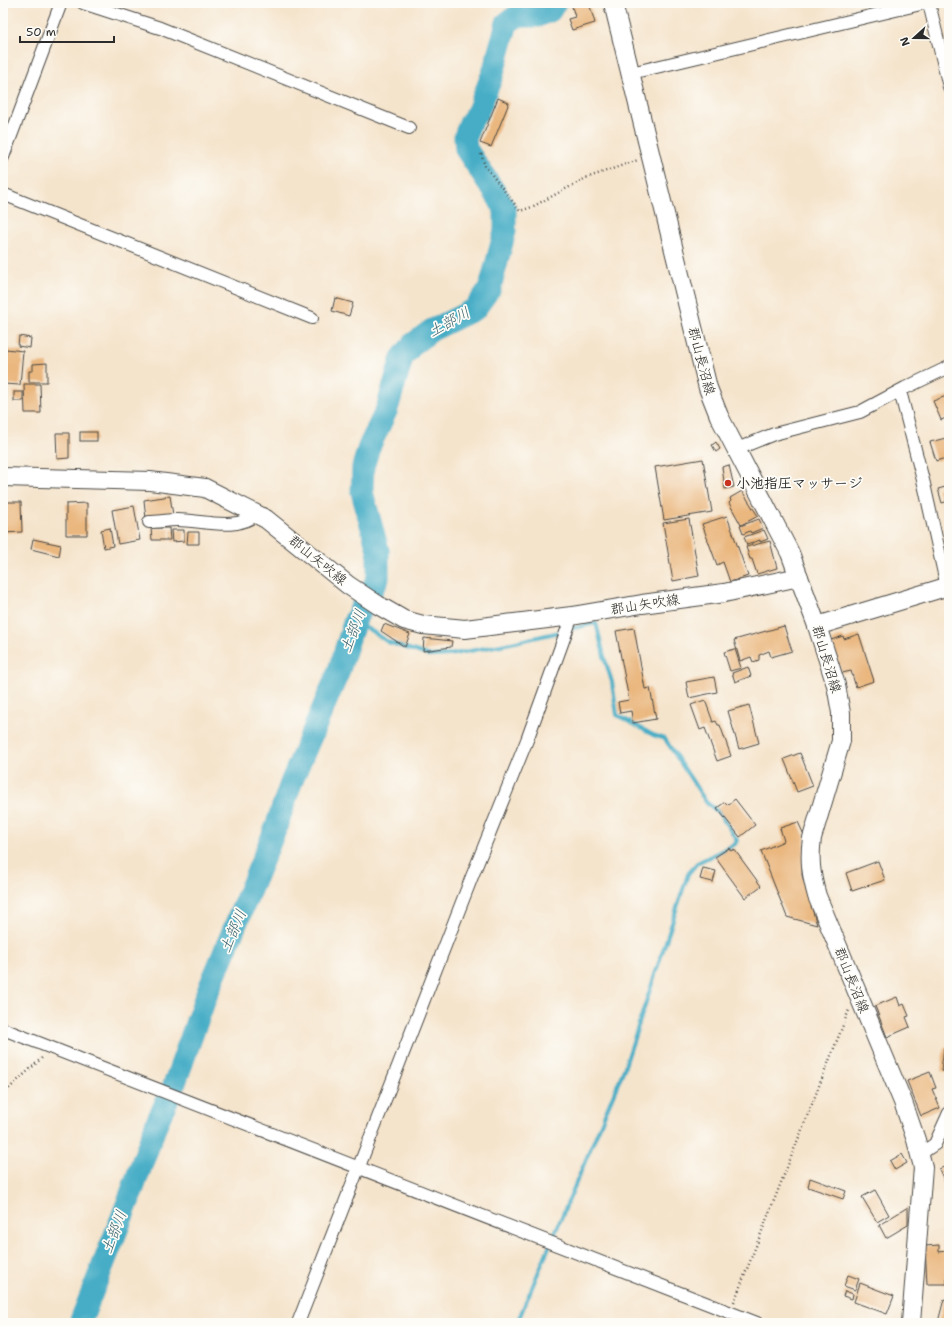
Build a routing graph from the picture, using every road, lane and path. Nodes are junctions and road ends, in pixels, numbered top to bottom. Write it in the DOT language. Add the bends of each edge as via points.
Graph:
graph roads {
  1 [pos="61,3"];
  2 [pos="83,3"];
  3 [pos="613,3"];
  4 [pos="925,3"];
  5 [pos="929,3"];
  6 [pos="631,72"];
  7 [pos="949,87"];
  8 [pos="409,128"];
  9 [pos="481,154"];
  10 [pos="652,156"];
  11 [pos="3,157"];
  12 [pos="3,194"];
  13 [pos="312,318"];
  14 [pos="949,367"];
  15 [pos="900,391"];
  16 [pos="737,449"];
  17 [pos="3,477"];
  18 [pos="257,514"];
  19 [pos="149,522"];
  20 [pos="800,577"];
  21 [pos="948,587"];
  22 [pos="572,616"];
  23 [pos="818,626"];
  24 [pos="858,996"];
  25 [pos="3,1029"];
  26 [pos="50,1048"];
  27 [pos="3,1094"];
  28 [pos="949,1113"];
  29 [pos="920,1154"];
  30 [pos="358,1168"];
  31 [pos="730,1311"];
  32 [pos="298,1323"];
  33 [pos="757,1323"];
  34 [pos="911,1323"];
  1 -- 11 [label="street"];
  2 -- 8 [label="street" via="160,28"];
  3 -- 6 [label="main road, 郡山長沼線"];
  4 -- 6 [label="street"];
  5 -- 7 [label="street"];
  6 -- 10 [label="main road, 郡山長沼線"];
  9 -- 10 [label="path" via="485,166 520,211 586,178"];
  10 -- 16 [label="main road, 郡山長沼線" via="708,388 719,416"];
  12 -- 13 [label="street"];
  14 -- 15 [label="street"];
  15 -- 16 [label="street" via="860,412 774,434"];
  15 -- 21 [label="street"];
  16 -- 20 [label="main road, 郡山長沼線"];
  17 -- 18 [label="main road, 郡山矢吹線" via="150,480 205,488"];
  18 -- 19 [label="street" via="251,519 226,524 177,520"];
  18 -- 22 [label="main road, 郡山矢吹線" via="348,585 404,620 422,625 465,629"];
  20 -- 22 [label="main road, 郡山矢吹線" via="724,593"];
  20 -- 23 [label="main road, 郡山長沼線"];
  21 -- 23 [label="main road"];
  22 -- 30 [label="street" via="527,740"];
  23 -- 24 [label="main road, 郡山長沼線" via="836,685 843,728 839,751 812,838 810,871 817,896"];
  24 -- 29 [label="main road, 郡山長沼線" via="903,1102"];
  24 -- 31 [label="path" via="850,1007 837,1038"];
  25 -- 26 [label="street"];
  26 -- 27 [label="path" via="42,1059"];
  26 -- 30 [label="street"];
  28 -- 29 [label="street" via="935,1144"];
  29 -- 34 [label="main road, 郡山長沼線" via="923,1167"];
  30 -- 31 [label="street"];
  30 -- 32 [label="street"];
  31 -- 33 [label="street"];
}
